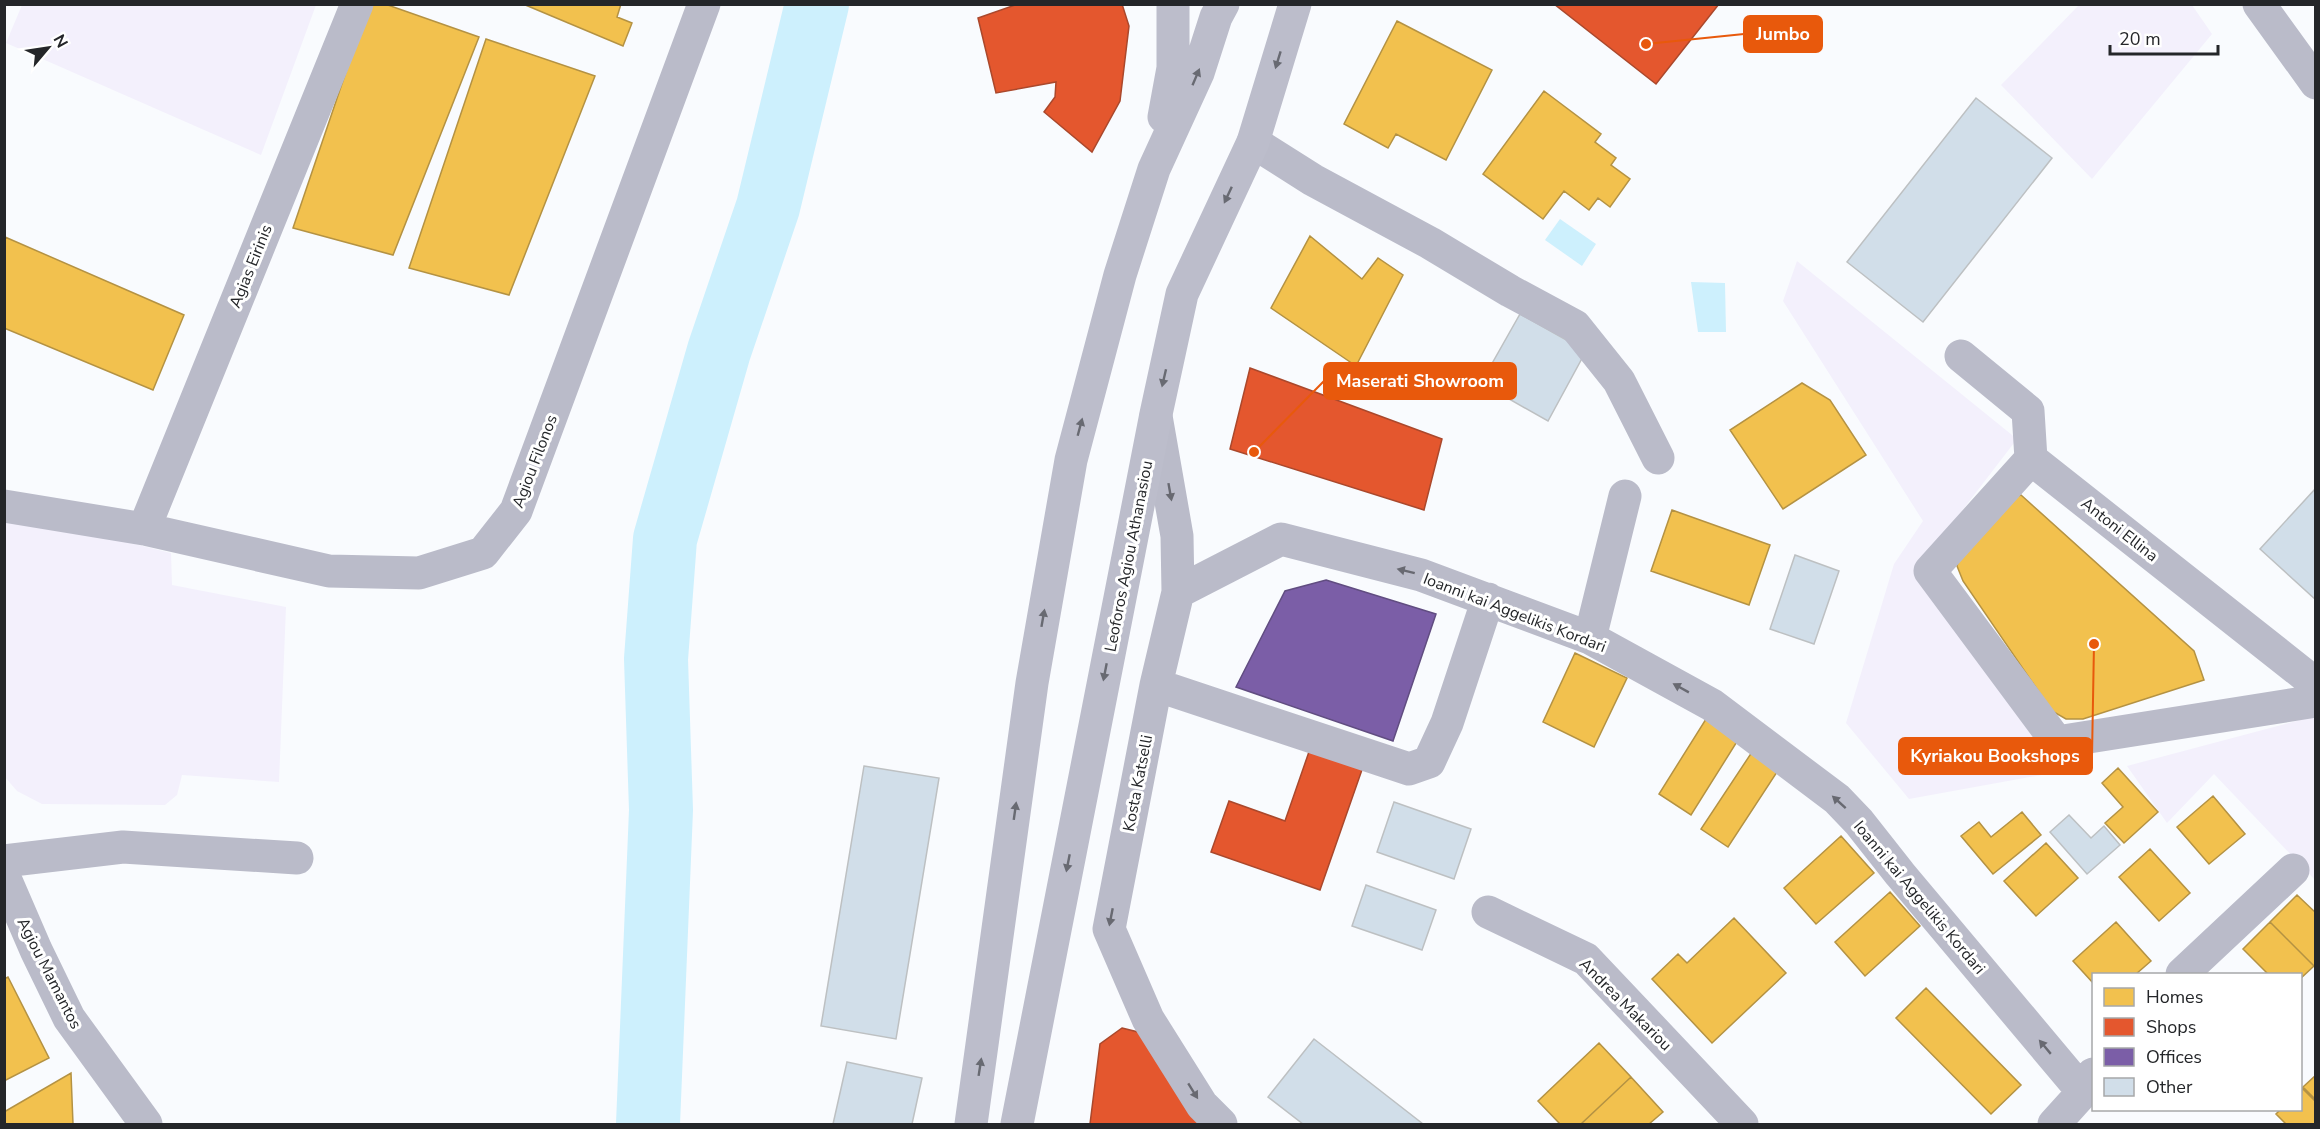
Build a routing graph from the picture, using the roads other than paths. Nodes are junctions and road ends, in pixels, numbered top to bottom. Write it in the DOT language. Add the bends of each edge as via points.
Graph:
graph roads {
  1 [pos="357,4"];
  2 [pos="704,4"];
  3 [pos="1173,4"];
  4 [pos="1223,4"];
  5 [pos="1295,4"];
  6 [pos="2259,4"];
  7 [pos="2316,83"];
  8 [pos="1253,142"];
  9 [pos="1154,169"];
  10 [pos="1961,356"];
  11 [pos="1156,414"];
  12 [pos="1658,458"];
  13 [pos="2031,459"];
  14 [pos="1625,496"];
  15 [pos="4,506"];
  16 [pos="144,529"];
  17 [pos="1178,592"];
  18 [pos="1488,599"];
  19 [pos="1590,638"];
  20 [pos="2316,684"];
  21 [pos="1156,685"];
  22 [pos="2316,701"];
  23 [pos="297,858"];
  24 [pos="4,861"];
  25 [pos="2293,870"];
  26 [pos="4,876"];
  27 [pos="1488,912"];
  28 [pos="2184,973"];
  29 [pos="2088,1082"];
  30 [pos="146,1125"];
  31 [pos="970,1125"];
  32 [pos="1017,1125"];
  33 [pos="1221,1125"];
  34 [pos="1742,1125"];
  35 [pos="2054,1125"];
  1 -- 16 [label="street, Agias Eirinis"];
  2 -- 16 [label="street, Agiou Filonos" via="516,511 483,553 419,573 329,571"];
  3 -- 9 [label="main road" via="1173,68"];
  9 -- 4 [label="main road, one-way" via="1198,72"];
  5 -- 8 [label="main road, Leoforos Agiou Athanasiou, one-way"];
  6 -- 7 [label="street"];
  8 -- 11 [label="main road, Leoforos Agiou Athanasiou, one-way" via="1182,294"];
  8 -- 12 [label="street" via="1313,180 1575,326 1619,381"];
  31 -- 9 [label="main road, one-way" via="1032,683 1068,476 1120,275"];
  10 -- 13 [label="street" via="2028,411"];
  11 -- 17 [label="street, Kosta Katselli, one-way" via="1177,536"];
  11 -- 32 [label="main road, Leoforos Agiou Athanasiou, one-way"];
  13 -- 20 [label="street, Antoni Ellina"];
  13 -- 22 [label="street" via="1930,571 2057,742"];
  14 -- 19 [label="street"];
  15 -- 16 [label="street, Agiou Filonos"];
  18 -- 17 [label="street, Ioanni kai Aggelikis Kordari, one-way" via="1421,575 1281,539"];
  17 -- 21 [label="street, Kosta Katselli"];
  18 -- 19 [label="street, Ioanni kai Aggelikis Kordari"];
  18 -- 21 [label="street" via="1429,762 1409,769"];
  29 -- 19 [label="street, Ioanni kai Aggelikis Kordari, one-way" via="1837,799 1712,705"];
  21 -- 33 [label="street, Kosta Katselli, one-way" via="1109,929 1148,1019 1202,1105"];
  23 -- 24 [label="street" via="123,847"];
  25 -- 28 [label="street"];
  26 -- 30 [label="street, Agiou Mamantos" via="69,1018"];
  27 -- 34 [label="street, Andrea Makariou" via="1586,959"];
  29 -- 35 [label="street"];
}
